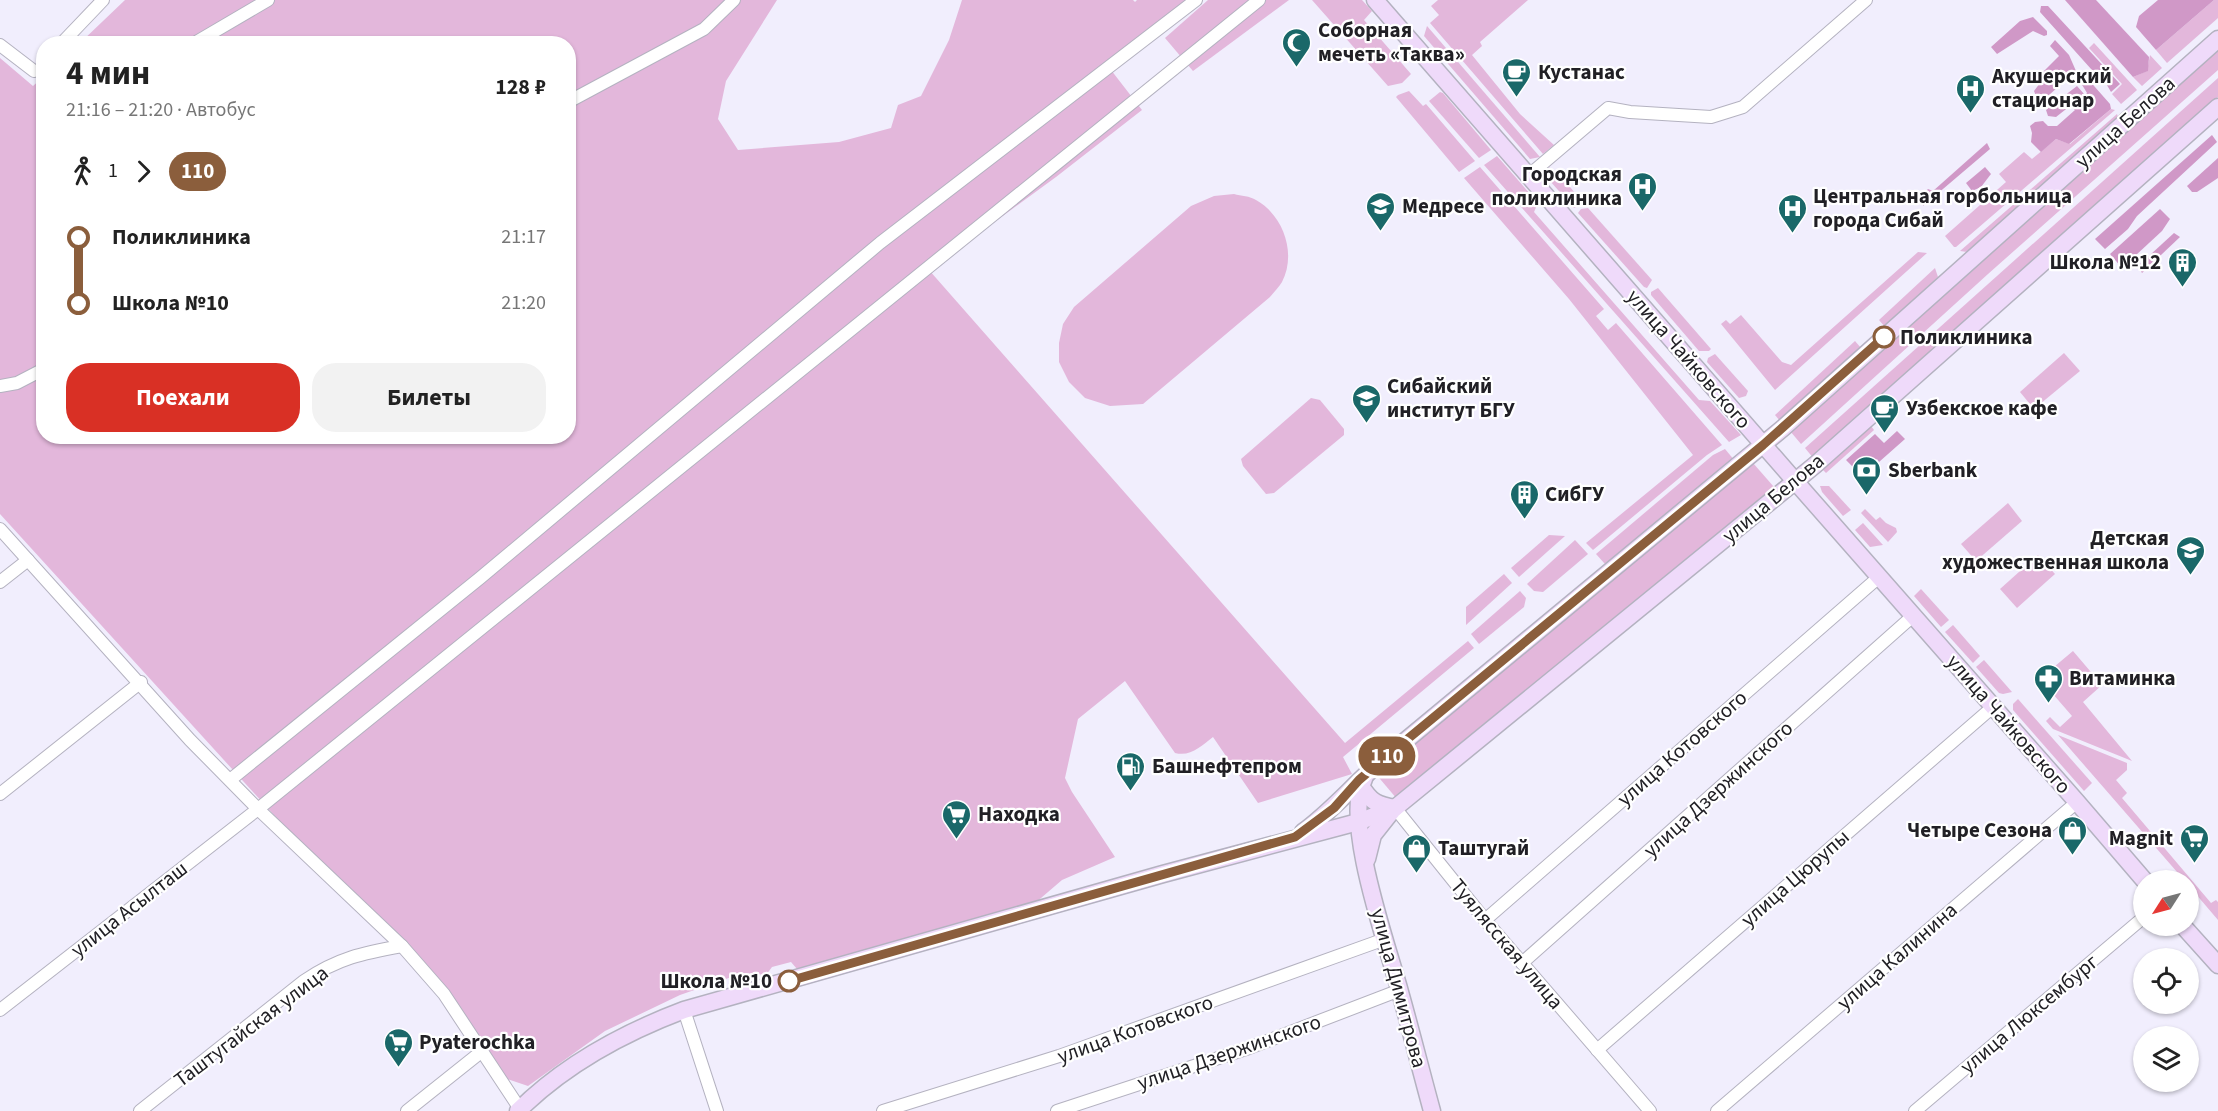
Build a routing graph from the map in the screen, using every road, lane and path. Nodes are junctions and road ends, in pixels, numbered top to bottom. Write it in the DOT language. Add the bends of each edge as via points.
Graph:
graph roads {
  1 [pos="103,0"];
  2 [pos="268,0"];
  3 [pos="734,0"];
  4 [pos="1196,0"];
  5 [pos="1259,0"];
  6 [pos="1376,0"];
  7 [pos="1866,0"];
  8 [pos="69,36"];
  9 [pos="207,36"];
  10 [pos="2218,39"];
  11 [pos="0,45"];
  12 [pos="36,68"];
  13 [pos="576,98"];
  14 [pos="2218,107"];
  15 [pos="1528,176"];
  16 [pos="36,373"];
  17 [pos="0,386"];
  18 [pos="1763,445"];
  19 [pos="1794,481"];
  20 [pos="0,529"];
  21 [pos="28,560"];
  22 [pos="1879,577"];
  23 [pos="0,582"];
  24 [pos="1914,615"];
  25 [pos="141,682"];
  26 [pos="1994,706"];
  27 [pos="1364,779"];
  28 [pos="230,780"];
  29 [pos="0,794"];
  30 [pos="2078,802"];
  31 [pos="1395,808"];
  32 [pos="258,809"];
  33 [pos="1358,822"];
  34 [pos="1295,837"];
  35 [pos="1366,866"];
  36 [pos="2136,870"];
  37 [pos="1485,920"];
  38 [pos="2133,926"];
  39 [pos="2192,936"];
  40 [pos="1385,939"];
  41 [pos="402,946"];
  42 [pos="1522,963"];
  43 [pos="2218,965"];
  44 [pos="1400,990"];
  45 [pos="0,1010"];
  46 [pos="684,1010"];
  47 [pos="1597,1050"];
  48 [pos="481,1052"];
  49 [pos="519,1110"];
  50 [pos="140,1111"];
  51 [pos="407,1111"];
  52 [pos="717,1111"];
  53 [pos="883,1111"];
  54 [pos="1057,1111"];
  55 [pos="1432,1111"];
  56 [pos="1650,1111"];
  57 [pos="1717,1111"];
  58 [pos="1915,1111"];
  1 -- 8 [label="street"];
  2 -- 9 [label="street"];
  3 -- 13 [label="street" via="704,29"];
  4 -- 28 [label="street" via="880,243 480,578"];
  5 -- 32 [label="street, улица Асылташ"];
  6 -- 15 [label="main road, улица Чайковского"];
  7 -- 15 [label="street" via="1743,107 1711,117 1608,108"];
  10 -- 18 [label="main road, улица Белова"];
  11 -- 12 [label="street"];
  14 -- 19 [label="main road, улица Белова"];
  15 -- 18 [label="main road, улица Чайковского"];
  16 -- 17 [label="street"];
  18 -- 19 [label="main road, улица Чайковского"];
  18 -- 27 [label="main road, улица Белова"];
  19 -- 22 [label="main road, улица Чайковского"];
  19 -- 31 [label="main road, улица Белова"];
  20 -- 21 [label="street"];
  21 -- 23 [label="street"];
  21 -- 25 [label="street"];
  22 -- 24 [label="main road, улица Чайковского"];
  22 -- 37 [label="street, улица Котовского"];
  24 -- 26 [label="main road, улица Чайковского"];
  24 -- 42 [label="street, улица Дзержинского"];
  25 -- 28 [label="street"];
  25 -- 29 [label="street"];
  26 -- 30 [label="main road, улица Чайковского"];
  26 -- 47 [label="street, улица Цюрупы"];
  27 -- 31 [label="main road, Туялясская улица" via="1367,796 1379,806"];
  27 -- 33 [label="main road, улица Димитрова" via="1358,797"];
  27 -- 34 [label="main road, улица Белова"];
  28 -- 32 [label="street"];
  30 -- 36 [label="main road, улица Чайковского"];
  30 -- 57 [label="street, улица Калинина"];
  31 -- 33 [label="main road, улица Белова"];
  31 -- 35 [label="main road" via="1373,835"];
  31 -- 37 [label="street, Туялясская улица"];
  32 -- 41 [label="street"];
  32 -- 45 [label="street, улица Асылташ"];
  33 -- 34 [label="main road, улица Белова"];
  33 -- 35 [label="main road, улица Димитрова"];
  34 -- 46 [label="main road, улица Белова"];
  35 -- 40 [label="main road, улица Димитрова"];
  37 -- 42 [label="street, Туялясская улица"];
  38 -- 58 [label="street, улица Люксембург"];
  39 -- 43 [label="main road"];
  40 -- 44 [label="main road, улица Димитрова"];
  40 -- 53 [label="street, улица Котовского" via="1059,1056"];
  41 -- 48 [label="street" via="444,994"];
  41 -- 50 [label="street, Таштугайская улица" via="364,953 322,969"];
  42 -- 47 [label="street, Туялясская улица"];
  44 -- 54 [label="street, улица Дзержинского" via="1249,1048"];
  44 -- 55 [label="main road, улица Димитрова"];
  46 -- 49 [label="main road, улица Белова" via="608,1043 571,1066"];
  46 -- 52 [label="street"];
  47 -- 56 [label="street, Туялясская улица"];
  48 -- 49 [label="street"];
  48 -- 51 [label="street"];
}
